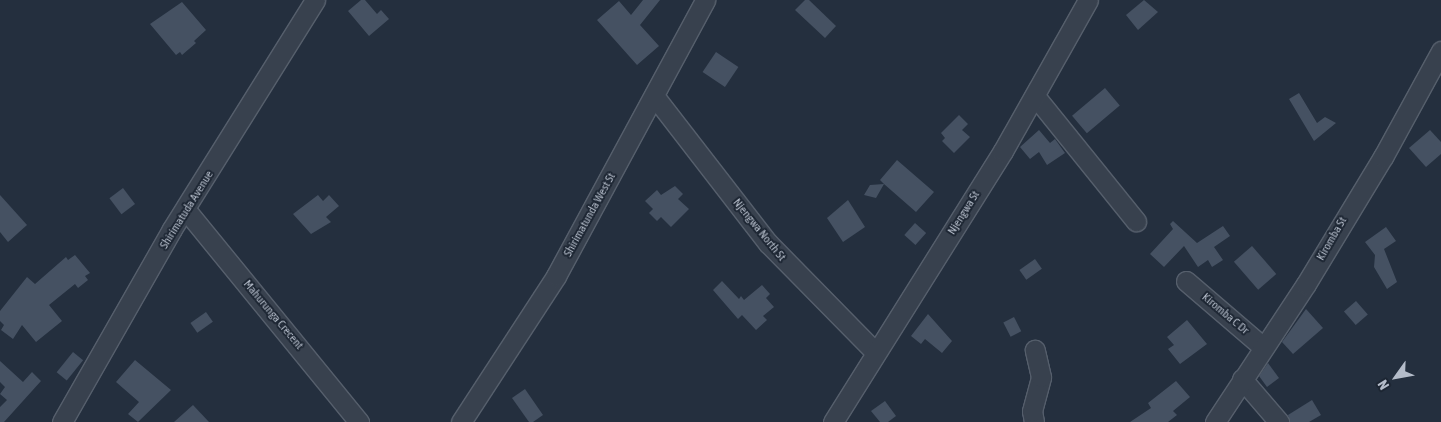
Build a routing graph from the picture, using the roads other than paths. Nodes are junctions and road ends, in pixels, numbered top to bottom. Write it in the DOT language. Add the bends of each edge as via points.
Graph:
graph roads {
  1 [pos="315,0"];
  2 [pos="705,0"];
  3 [pos="1086,1"];
  4 [pos="1441,51"];
  5 [pos="1035,96"];
  6 [pos="655,97"];
  7 [pos="186,210"];
  8 [pos="1136,222"];
  9 [pos="1186,281"];
  10 [pos="1264,347"];
  11 [pos="1035,350"];
  12 [pos="875,352"];
  13 [pos="1242,379"];
  14 [pos="62,422"];
  15 [pos="359,422"];
  16 [pos="461,422"];
  17 [pos="833,422"];
  18 [pos="1034,422"];
  19 [pos="1215,422"];
  20 [pos="1280,422"];
  1 -- 7 [label="street, Shirimatuda Avenue"];
  2 -- 6 [label="street, Shirimatunda West St"];
  3 -- 5 [label="street, Njengwa St"];
  4 -- 10 [label="street, Kiromba St" via="1383,157"];
  5 -- 8 [label="street"];
  5 -- 12 [label="street, Njengwa St"];
  6 -- 12 [label="street, Njengwa North St" via="768,243"];
  6 -- 16 [label="street, Shirimatunda West St" via="556,276"];
  7 -- 14 [label="street, Shirimatuda Avenue"];
  7 -- 15 [label="street, Mahurunga Crecent"];
  9 -- 10 [label="street, Kiromba C Dr"];
  10 -- 13 [label="street, Kiromba St"];
  11 -- 18 [label="street" via="1041,378 1032,411"];
  12 -- 17 [label="street, Njengwa St"];
  13 -- 19 [label="street, Kiromba St"];
  13 -- 20 [label="street"];
}
